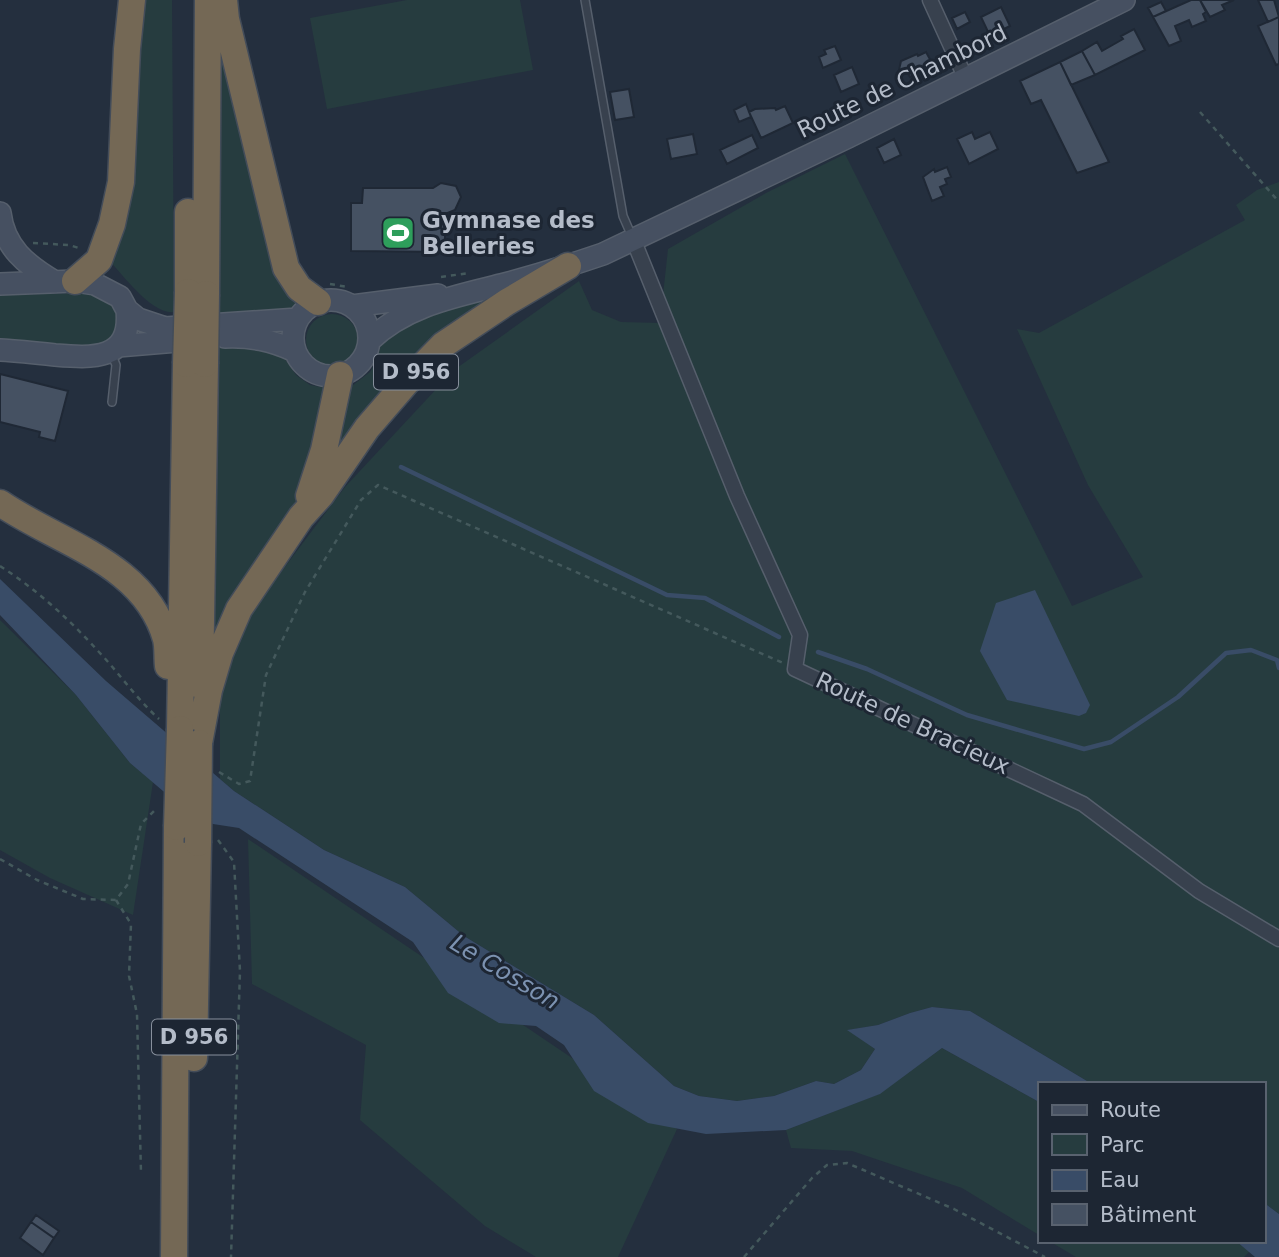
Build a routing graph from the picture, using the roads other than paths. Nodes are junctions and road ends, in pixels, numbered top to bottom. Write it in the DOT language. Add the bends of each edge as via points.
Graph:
graph roads {
  1 [pos="132,0"];
  2 [pos="190,0"];
  3 [pos="208,0"];
  4 [pos="224,0"];
  5 [pos="585,0"];
  6 [pos="930,0"];
  7 [pos="1124,0"];
  8 [pos="966,79"];
  9 [pos="0,213"];
  10 [pos="633,239"];
  11 [pos="568,266"];
  12 [pos="65,282"];
  13 [pos="0,284"];
  14 [pos="197,293"];
  15 [pos="461,294"];
  16 [pos="318,302"];
  17 [pos="352,306"];
  18 [pos="127,310"];
  19 [pos="298,319"];
  20 [pos="369,341"];
  21 [pos="0,349"];
  22 [pos="114,350"];
  23 [pos="295,351"];
  24 [pos="340,375"];
  25 [pos="112,402"];
  26 [pos="0,503"];
  27 [pos="301,517"];
  28 [pos="181,732"];
  29 [pos="1279,939"];
  30 [pos="174,1257"];
  31 [pos="192,1257"];
  1 -- 12 [label="highway" via="121,182 112,224 99,260"];
  2 -- 14 [label="highway, D 956"];
  3 -- 14 [label="highway, D 956"];
  4 -- 16 [label="highway" via="286,268 299,288"];
  5 -- 10 [label="lane" via="623,216"];
  6 -- 8 [label="street"];
  7 -- 8 [label="main road, Route de Chambord"];
  8 -- 10 [label="main road, Route de Chambord"];
  9 -- 12 [label="main road" via="12,249 26,263"];
  10 -- 11 [label="main road, Route de Chambord"];
  10 -- 29 [label="street, Route de Bracieux" via="737,496 800,635 795,669 1083,804 1199,891"];
  11 -- 15 [label="main road, Route de Chambord"];
  11 -- 27 [label="highway, D 956" via="443,345 367,428"];
  12 -- 13 [label="main road"];
  12 -- 18 [label="main road" via="96,284 120,297"];
  14 -- 28 [label="highway, D 956, bridge"];
  15 -- 17 [label="main road"];
  15 -- 20 [label="main road" via="405,315"];
  16 -- 17 [label="main road"];
  16 -- 19 [label="main road"];
  17 -- 20 [label="main road" via="365,321"];
  18 -- 19 [label="main road" via="165,328"];
  18 -- 22 [label="main road" via="128,323"];
  19 -- 23 [label="main road"];
  20 -- 24 [label="main road" via="360,363"];
  21 -- 22 [label="main road" via="86,357"];
  22 -- 23 [label="main road" via="246,336"];
  22 -- 25 [label="lane"];
  23 -- 24 [label="main road" via="300,361 318,374"];
  24 -- 27 [label="highway, D 956" via="324,450"];
  26 -- 28 [label="highway, D 956" via="117,569 146,598 166,640 170,687"];
  27 -- 28 [label="highway, D 956" via="239,609 209,690"];
  28 -- 30 [label="highway, D 956, bridge"];
  28 -- 31 [label="highway, D 956, bridge" via="198,843"];
}
